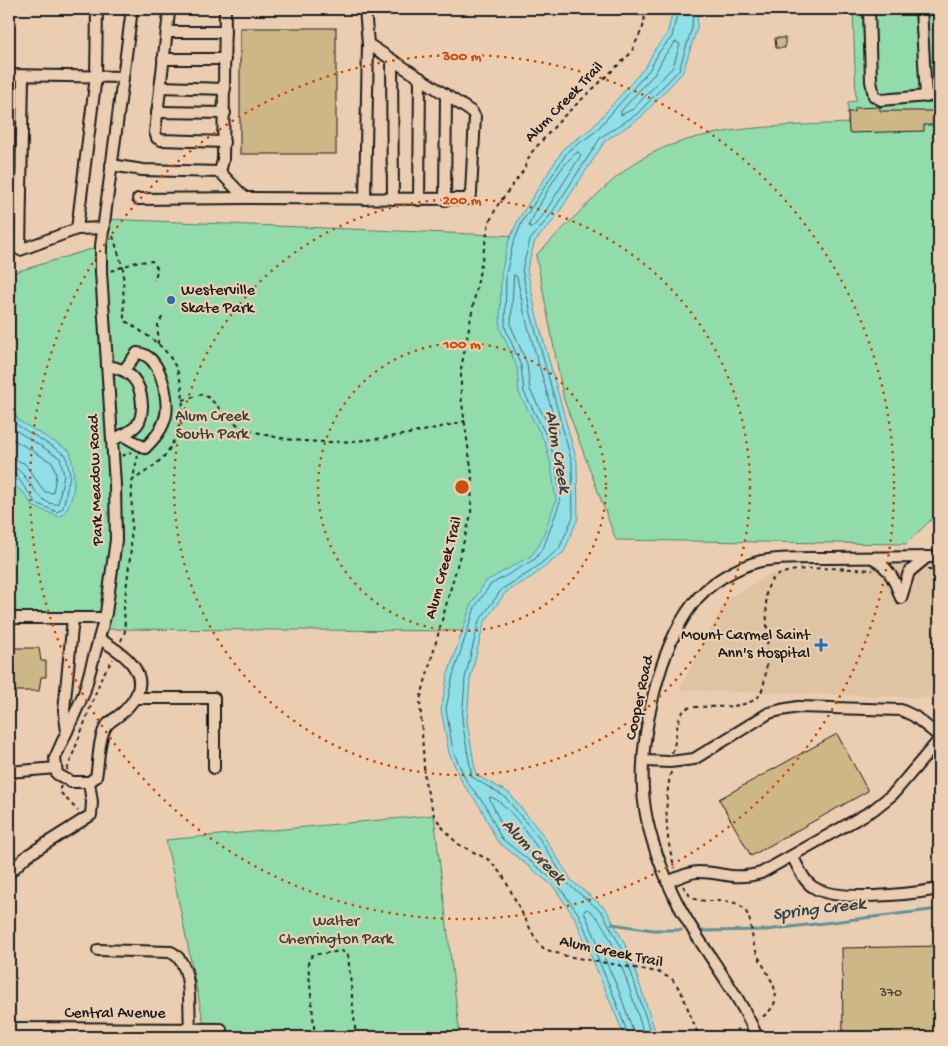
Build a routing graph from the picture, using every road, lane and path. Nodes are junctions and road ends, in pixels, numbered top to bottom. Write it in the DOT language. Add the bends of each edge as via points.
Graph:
graph roads {
  1 [pos="97,9"];
  2 [pos="132,9"];
  3 [pos="172,9"];
  4 [pos="225,9"];
  5 [pos="366,9"];
  6 [pos="646,9"];
  7 [pos="869,9"];
  8 [pos="921,9"];
  9 [pos="167,32"];
  10 [pos="225,32"];
  11 [pos="368,44"];
  12 [pos="164,59"];
  13 [pos="225,59"];
  14 [pos="392,62"];
  15 [pos="9,75"];
  16 [pos="23,76"];
  17 [pos="96,76"];
  18 [pos="123,77"];
  19 [pos="420,78"];
  20 [pos="160,87"];
  21 [pos="225,89"];
  22 [pos="446,95"];
  23 [pos="939,96"];
  24 [pos="926,97"];
  25 [pos="157,112"];
  26 [pos="225,113"];
  27 [pos="224,142"];
  28 [pos="111,165"];
  29 [pos="220,172"];
  30 [pos="245,198"];
  31 [pos="138,199"];
  32 [pos="365,199"];
  33 [pos="393,199"];
  34 [pos="419,200"];
  35 [pos="445,200"];
  36 [pos="77,229"];
  37 [pos="108,229"];
  38 [pos="123,268"];
  39 [pos="101,272"];
  40 [pos="154,280"];
  41 [pos="163,316"];
  42 [pos="124,320"];
  43 [pos="158,344"];
  44 [pos="107,366"];
  45 [pos="124,370"];
  46 [pos="183,400"];
  47 [pos="465,421"];
  48 [pos="122,435"];
  49 [pos="112,442"];
  50 [pos="137,443"];
  51 [pos="114,458"];
  52 [pos="927,557"];
  53 [pos="939,557"];
  54 [pos="873,558"];
  55 [pos="912,570"];
  56 [pos="939,570"];
  57 [pos="888,571"];
  58 [pos="9,618"];
  59 [pos="73,618"];
  60 [pos="104,618"];
  61 [pos="99,639"];
  62 [pos="136,698"];
  63 [pos="67,731"];
  64 [pos="939,736"];
  65 [pos="939,740"];
  66 [pos="645,761"];
  67 [pos="671,762"];
  68 [pos="56,763"];
  69 [pos="214,768"];
  70 [pos="9,772"];
  71 [pos="89,782"];
  72 [pos="792,856"];
  73 [pos="9,873"];
  74 [pos="679,878"];
  75 [pos="667,882"];
  76 [pos="939,889"];
  77 [pos="98,950"];
  78 [pos="752,1024"];
  79 [pos="9,1028"];
  80 [pos="190,1029"];
  81 [pos="221,1030"];
  82 [pos="315,1037"];
  83 [pos="356,1037"];
  84 [pos="699,1037"];
  85 [pos="720,1037"];
  86 [pos="757,1037"];
  1 -- 17 [label="street"];
  2 -- 18 [label="street, Park Meadow Road"];
  3 -- 9 [label="street"];
  4 -- 10 [label="street"];
  5 -- 11 [label="street"];
  6 -- 47 [label="path, Alum Creek Trail" via="643,27 631,53 563,117 531,153 489,223 461,369"];
  7 -- 24 [label="street" via="874,96 881,100"];
  8 -- 24 [label="street"];
  9 -- 10 [label="street"];
  9 -- 12 [label="street"];
  10 -- 13 [label="street"];
  11 -- 14 [label="street"];
  11 -- 32 [label="street"];
  12 -- 13 [label="street"];
  12 -- 20 [label="street"];
  13 -- 21 [label="street"];
  14 -- 19 [label="street"];
  14 -- 33 [label="street"];
  15 -- 16 [label="street"];
  16 -- 17 [label="street"];
  16 -- 36 [label="street" via="20,250"];
  17 -- 18 [label="street"];
  17 -- 36 [label="street"];
  18 -- 28 [label="street, Park Meadow Road"];
  19 -- 22 [label="street"];
  19 -- 34 [label="street"];
  20 -- 21 [label="street"];
  20 -- 25 [label="street"];
  21 -- 26 [label="street"];
  22 -- 35 [label="street"];
  22 -- 35 [label="street" via="472,112 476,122 472,193 464,200"];
  23 -- 24 [label="street"];
  25 -- 26 [label="street"];
  25 -- 27 [label="street" via="155,132 161,140"];
  26 -- 27 [label="street"];
  27 -- 29 [label="street"];
  28 -- 29 [label="street" via="143,170"];
  28 -- 37 [label="street, Park Meadow Road"];
  29 -- 30 [label="street"];
  30 -- 31 [label="street"];
  30 -- 32 [label="street"];
  32 -- 33 [label="street"];
  33 -- 34 [label="street"];
  34 -- 35 [label="street"];
  36 -- 37 [label="street"];
  37 -- 38 [label="path"];
  37 -- 39 [label="street, Park Meadow Road"];
  38 -- 39 [label="path"];
  38 -- 40 [label="path" via="136,262 152,261 158,269"];
  38 -- 42 [label="path"];
  39 -- 44 [label="street, Park Meadow Road"];
  41 -- 43 [label="path" via="158,324"];
  44 -- 45 [label="street"];
  44 -- 49 [label="street, Park Meadow Road"];
  45 -- 48 [label="street" via="140,386 142,412 137,425"];
  45 -- 50 [label="street" via="137,353 142,353 153,361 164,386 166,414 160,431 146,448"];
  46 -- 47 [label="path" via="203,394 238,425 297,442 368,439"];
  47 -- 84 [label="path, Alum Creek Trail" via="472,475 472,515 420,700 425,782 434,815 458,844 489,860 503,876 544,949 566,956 642,968 672,979 681,991"];
  48 -- 49 [label="street"];
  48 -- 50 [label="street"];
  49 -- 51 [label="street, Park Meadow Road"];
  50 -- 51 [label="path" via="137,448 129,454"];
  51 -- 60 [label="street, Park Meadow Road" via="116,540"];
  52 -- 53 [label="street, Cooper Road"];
  52 -- 54 [label="street, Cooper Road"];
  52 -- 55 [label="street"];
  54 -- 57 [label="street"];
  54 -- 66 [label="street, Cooper Road" via="788,558 761,562 711,585 692,603 667,650 651,707"];
  55 -- 56 [label="path"];
  55 -- 57 [label="street" via="901,598"];
  57 -- 67 [label="path" via="809,570 784,572 774,578 766,594 766,671 758,697 746,704 686,708 678,721"];
  58 -- 59 [label="street"];
  59 -- 60 [label="street"];
  59 -- 63 [label="street" via="64,710"];
  60 -- 61 [label="street, Park Meadow Road"];
  61 -- 62 [label="street" via="132,662 138,674"];
  61 -- 63 [label="street, Park Meadow Road" via="84,693"];
  62 -- 69 [label="street" via="214,698"];
  62 -- 71 [label="street" via="106,726 100,741 96,778"];
  63 -- 68 [label="street, Park Meadow Road"];
  64 -- 67 [label="street" via="901,710 798,707 770,713 694,759"];
  65 -- 72 [label="street" via="886,800"];
  66 -- 67 [label="street"];
  66 -- 75 [label="street, Cooper Road" via="643,788 647,813"];
  67 -- 74 [label="path" via="666,814 672,860"];
  68 -- 70 [label="street"];
  68 -- 71 [label="street" via="57,774 71,782"];
  71 -- 73 [label="street" via="91,815 28,855"];
  72 -- 74 [label="street" via="746,877 695,872"];
  72 -- 76 [label="street" via="804,879 825,892 884,895"];
  74 -- 75 [label="street"];
  74 -- 78 [label="path" via="693,898 739,905 746,914 756,950 774,986 775,996 771,1012"];
  75 -- 78 [label="street, Cooper Road" via="688,922"];
  77 -- 80 [label="street" via="171,952 180,957 185,968"];
  78 -- 85 [label="path"];
  78 -- 86 [label="street, Cooper Road"];
  79 -- 80 [label="street, Central Avenue"];
  80 -- 81 [label="street, Central Avenue"];
  82 -- 83 [label="path" via="308,963 312,955 342,951 348,955"];
}
